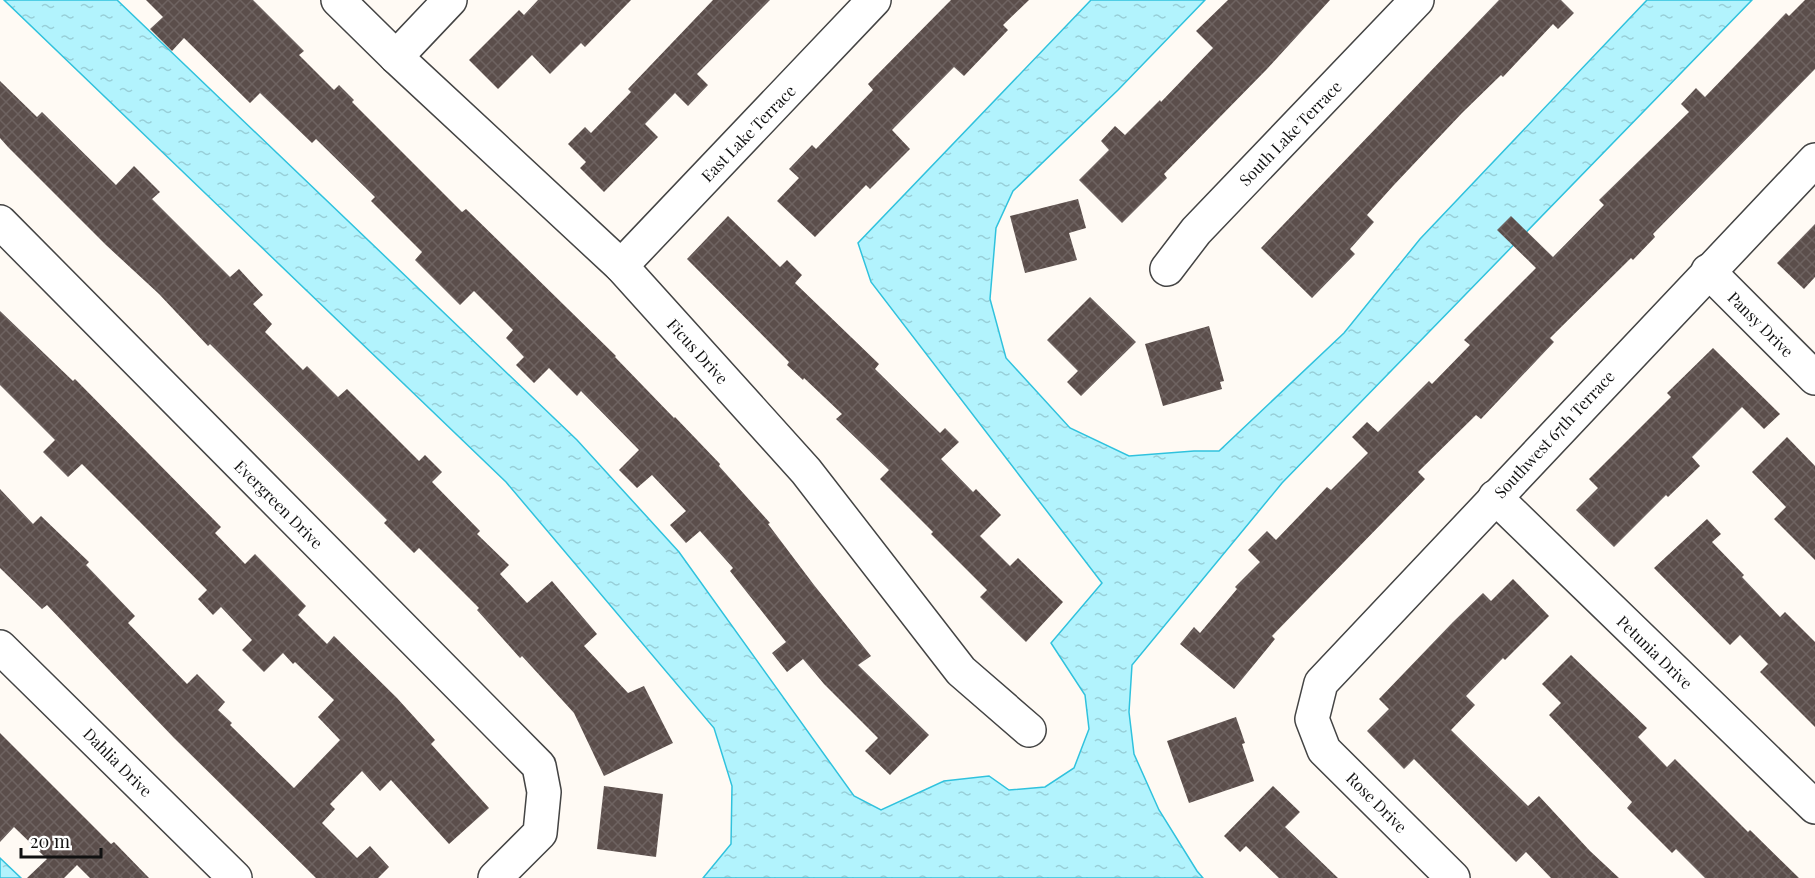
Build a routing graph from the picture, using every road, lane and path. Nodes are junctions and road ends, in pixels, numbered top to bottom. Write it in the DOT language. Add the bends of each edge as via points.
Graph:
graph roads {
  1 [pos="338,0"];
  2 [pos="450,0"];
  3 [pos="874,0"];
  4 [pos="1417,0"];
  5 [pos="396,57"];
  6 [pos="1815,160"];
  7 [pos="0,222"];
  8 [pos="621,266"];
  9 [pos="1167,269"];
  10 [pos="1708,271"];
  11 [pos="1815,378"];
  12 [pos="1495,497"];
  13 [pos="0,647"];
  14 [pos="1312,719"];
  15 [pos="1029,730"];
  16 [pos="1815,807"];
  17 [pos="235,878"];
  18 [pos="495,878"];
  19 [pos="1453,878"];
  1 -- 5 [label="street, Ficus Drive"];
  2 -- 5 [label="street"];
  3 -- 8 [label="street, East Lake Terrace"];
  4 -- 9 [label="street, South Lake Terrace" via="1196,231"];
  5 -- 8 [label="street, Ficus Drive"];
  6 -- 10 [label="street, Southwest 67th Terrace"];
  7 -- 18 [label="street, Evergreen Drive" via="539,766 544,792 540,833"];
  8 -- 15 [label="street, Ficus Drive" via="806,471 961,671"];
  10 -- 11 [label="street, Pansy Drive"];
  10 -- 12 [label="street, Southwest 67th Terrace"];
  12 -- 14 [label="street, Southwest 67th Terrace" via="1321,684"];
  12 -- 16 [label="street, Petunia Drive"];
  13 -- 17 [label="street, Dahlia Drive"];
  14 -- 19 [label="street, Rose Drive" via="1324,750"];
}
